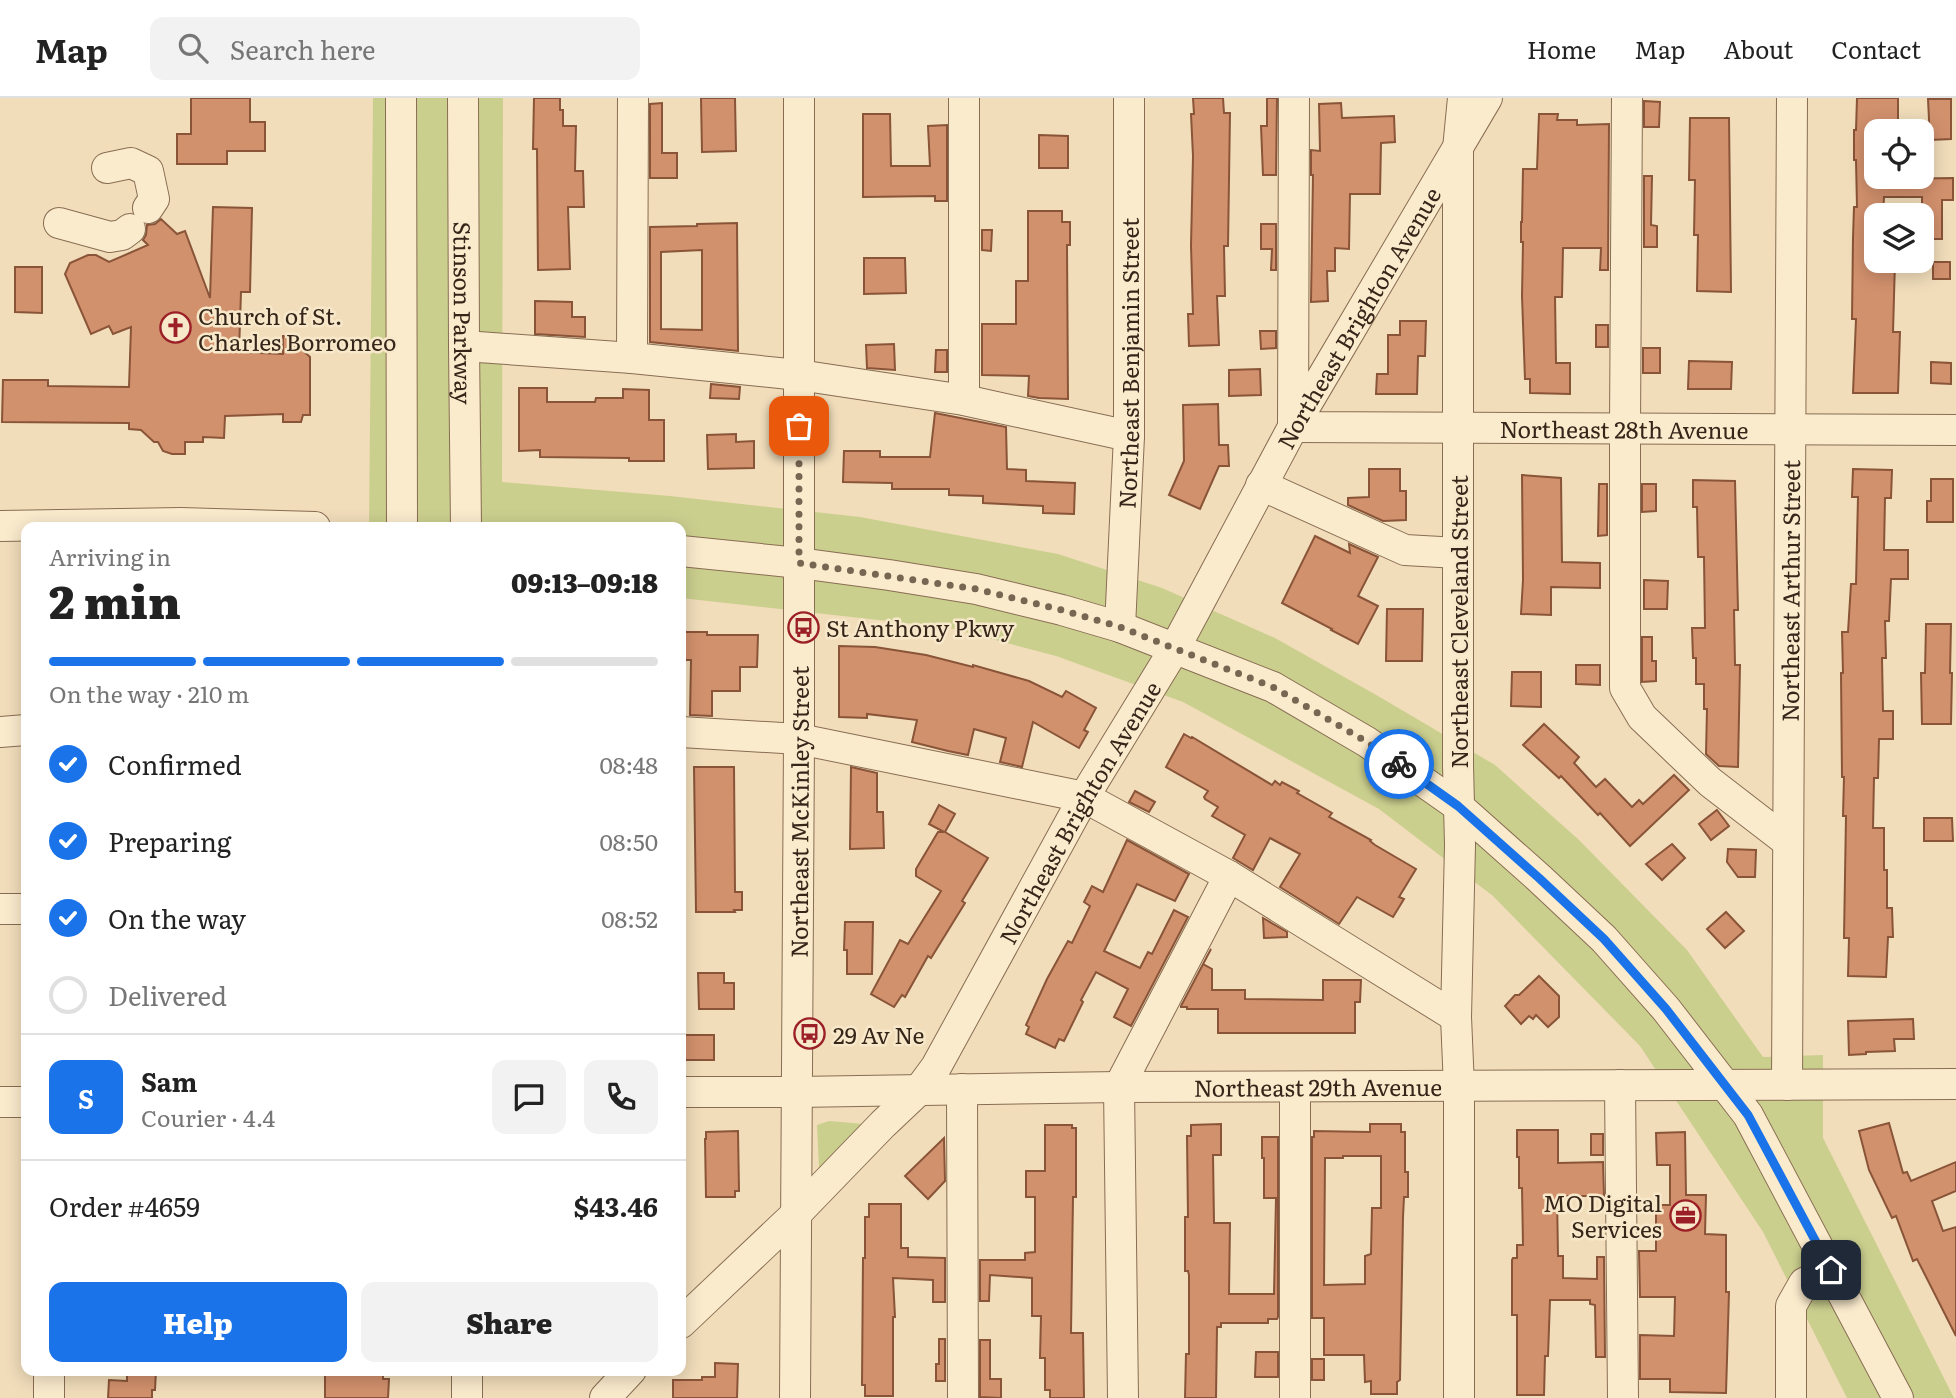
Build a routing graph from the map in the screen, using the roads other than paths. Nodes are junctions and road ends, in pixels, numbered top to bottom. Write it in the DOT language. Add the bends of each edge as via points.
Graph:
graph roads {
  1 [pos="401,98"];
  2 [pos="463,98"];
  3 [pos="633,98"];
  4 [pos="799,98"];
  5 [pos="964,98"];
  6 [pos="1129,98"];
  7 [pos="1294,98"];
  8 [pos="1463,98"];
  9 [pos="1488,98"];
  10 [pos="1627,98"];
  11 [pos="1792,98"];
  12 [pos="1458,149"];
  13 [pos="107,168"];
  14 [pos="59,223"];
  15 [pos="464,346"];
  16 [pos="632,358"];
  17 [pos="799,375"];
  18 [pos="964,400"];
  19 [pos="1293,427"];
  20 [pos="1458,427"];
  21 [pos="1625,427"];
  22 [pos="1789,429"];
  23 [pos="1956,430"];
  24 [pos="1129,436"];
  25 [pos="1261,485"];
  26 [pos="402,522"];
  27 [pos="466,522"];
  28 [pos="0,526"];
  29 [pos="21,526"];
  30 [pos="686,552"];
  31 [pos="1458,553"];
  32 [pos="799,563"];
  33 [pos="1120,627"];
  34 [pos="1175,648"];
  35 [pos="21,730"];
  36 [pos="0,732"];
  37 [pos="686,732"];
  38 [pos="799,739"];
  39 [pos="1084,797"];
  40 [pos="1458,806"];
  41 [pos="1788,842"];
  42 [pos="1229,876"];
  43 [pos="0,909"];
  44 [pos="21,909"];
  45 [pos="1456,1017"];
  46 [pos="1956,1084"];
  47 [pos="1726,1085"];
  48 [pos="1787,1085"];
  49 [pos="1620,1086"];
  50 [pos="1119,1087"];
  51 [pos="1295,1087"];
  52 [pos="1459,1087"];
  53 [pos="962,1089"];
  54 [pos="919,1090"];
  55 [pos="686,1091"];
  56 [pos="796,1092"];
  57 [pos="21,1101"];
  58 [pos="0,1102"];
  59 [pos="796,1215"];
  60 [pos="1831,1270"];
  61 [pos="686,1318"];
  62 [pos="49,1376"];
  63 [pos="467,1376"];
  64 [pos="625,1376"];
  65 [pos="631,1376"];
  66 [pos="49,1398"];
  67 [pos="467,1398"];
  68 [pos="605,1398"];
  69 [pos="632,1398"];
  70 [pos="795,1398"];
  71 [pos="962,1398"];
  72 [pos="1123,1398"];
  73 [pos="1295,1398"];
  74 [pos="1459,1398"];
  75 [pos="1623,1398"];
  76 [pos="1791,1398"];
  77 [pos="1898,1398"];
  1 -- 26 [label="street"];
  2 -- 15 [label="street, Stinson Parkway"];
  3 -- 16 [label="street"];
  4 -- 17 [label="street, Northeast McKinley Street"];
  5 -- 18 [label="street"];
  6 -- 24 [label="street, Northeast Benjamin Street"];
  7 -- 19 [label="street"];
  8 -- 12 [label="street, Northeast Cleveland Street"];
  9 -- 12 [label="street, Northeast Brighton Avenue"];
  10 -- 21 [label="street"];
  11 -- 22 [label="street, Northeast Arthur Street"];
  12 -- 19 [label="street, Northeast Brighton Avenue"];
  12 -- 20 [label="street, Northeast Cleveland Street"];
  13 -- 14 [label="street" via="131,163 148,171 154,199 139,218 122,235 110,237"];
  15 -- 16 [label="street"];
  15 -- 27 [label="street, Stinson Parkway"];
  16 -- 17 [label="street"];
  17 -- 18 [label="street"];
  17 -- 32 [label="street, Northeast McKinley Street"];
  18 -- 24 [label="street"];
  19 -- 20 [label="street, Northeast 28th Avenue"];
  19 -- 25 [label="street, Northeast Brighton Avenue"];
  20 -- 21 [label="street, Northeast 28th Avenue"];
  20 -- 31 [label="street, Northeast Cleveland Street"];
  21 -- 22 [label="street, Northeast 28th Avenue"];
  21 -- 41 [label="street" via="1625,688 1642,717 1710,782"];
  22 -- 23 [label="street, Northeast 28th Avenue"];
  22 -- 41 [label="street, Northeast Arthur Street"];
  24 -- 33 [label="street, Northeast Benjamin Street"];
  25 -- 31 [label="street" via="1405,550"];
  25 -- 34 [label="street, Northeast Brighton Avenue"];
  28 -- 29 [label="street"];
  30 -- 32 [label="street"];
  31 -- 40 [label="street, Northeast Cleveland Street"];
  32 -- 33 [label="street" via="976,589"];
  32 -- 38 [label="street, Northeast McKinley Street"];
  33 -- 34 [label="street"];
  34 -- 39 [label="street, Northeast Brighton Avenue"];
  34 -- 40 [label="street" via="1273,687 1367,742"];
  35 -- 36 [label="street"];
  37 -- 38 [label="street"];
  38 -- 39 [label="street"];
  38 -- 56 [label="street, Northeast McKinley Street"];
  39 -- 42 [label="street"];
  39 -- 54 [label="street, Northeast Brighton Avenue" via="936,1067"];
  40 -- 45 [label="street, Northeast Cleveland Street"];
  40 -- 47 [label="street" via="1604,939"];
  41 -- 48 [label="street, Northeast Arthur Street"];
  42 -- 45 [label="street"];
  42 -- 50 [label="street"];
  43 -- 44 [label="street"];
  45 -- 52 [label="street, Northeast Cleveland Street"];
  46 -- 48 [label="street, Northeast 29th Avenue"];
  47 -- 48 [label="street, Northeast 29th Avenue"];
  47 -- 49 [label="street, Northeast 29th Avenue"];
  47 -- 60 [label="street" via="1748,1115"];
  49 -- 52 [label="street, Northeast 29th Avenue"];
  49 -- 75 [label="street"];
  50 -- 51 [label="street, Northeast 29th Avenue"];
  50 -- 53 [label="street, Northeast 29th Avenue"];
  50 -- 72 [label="street"];
  51 -- 52 [label="street, Northeast 29th Avenue"];
  51 -- 73 [label="street"];
  52 -- 74 [label="street, Northeast Cleveland Street"];
  53 -- 54 [label="street, Northeast 29th Avenue"];
  53 -- 71 [label="street"];
  54 -- 56 [label="street, Northeast 29th Avenue"];
  54 -- 59 [label="street, Northeast Brighton Avenue"];
  55 -- 56 [label="street, Northeast 29th Avenue"];
  56 -- 59 [label="street, Northeast McKinley Street"];
  57 -- 58 [label="street"];
  59 -- 61 [label="street, Northeast Brighton Avenue"];
  59 -- 70 [label="street, Northeast McKinley Street"];
  60 -- 76 [label="street" via="1804,1283 1791,1306"];
  60 -- 77 [label="street"];
  62 -- 66 [label="street"];
  63 -- 67 [label="street"];
  64 -- 68 [label="street"];
  65 -- 69 [label="street"];
}
